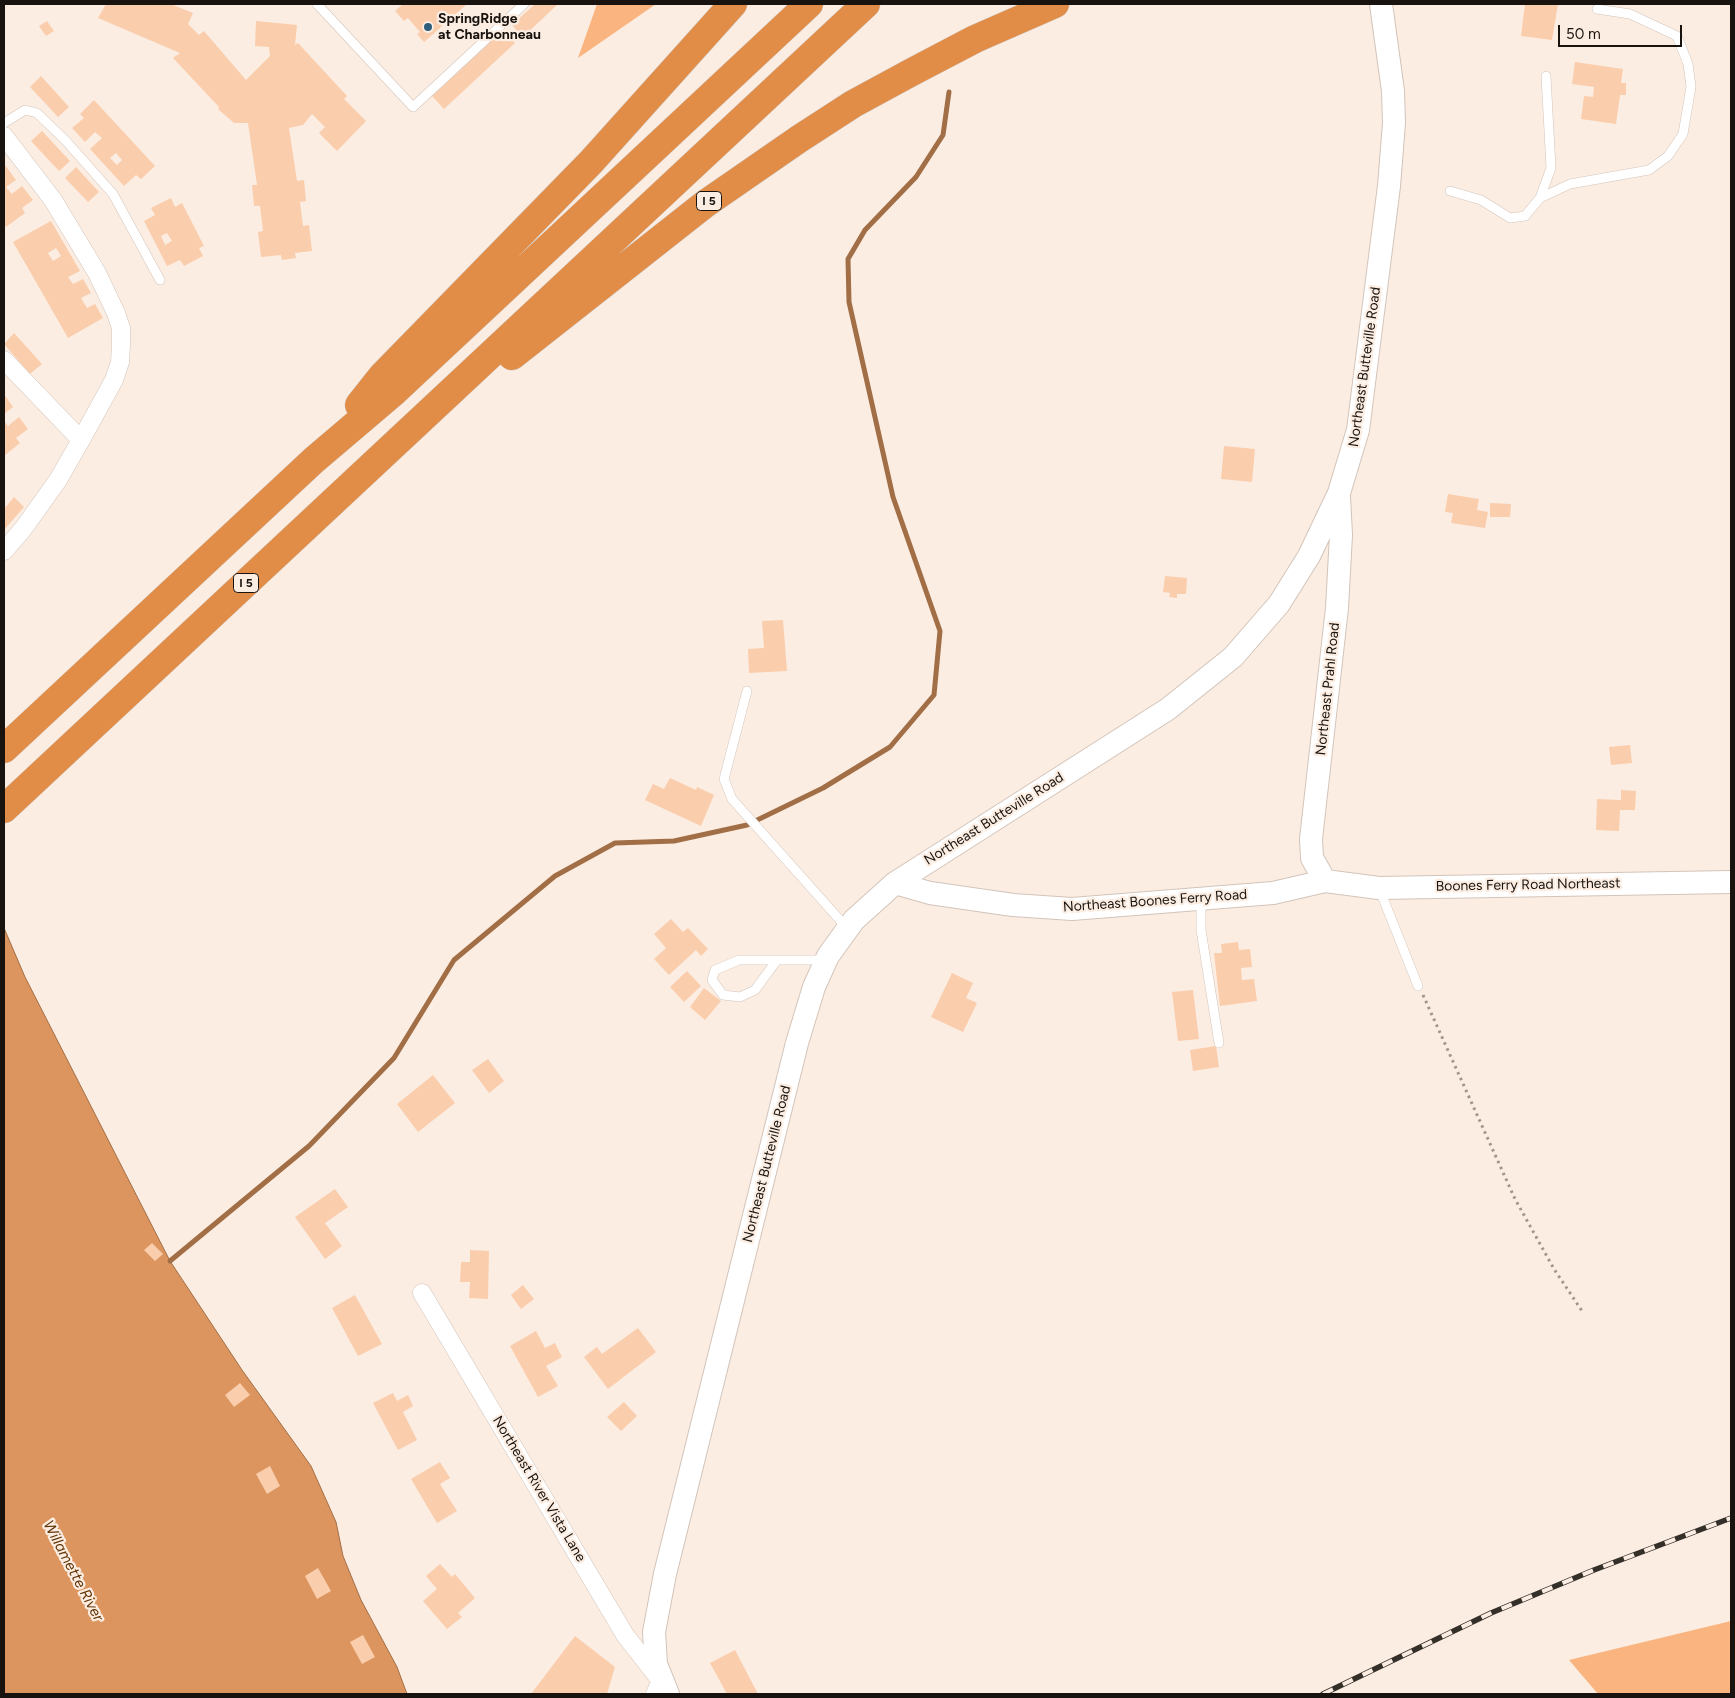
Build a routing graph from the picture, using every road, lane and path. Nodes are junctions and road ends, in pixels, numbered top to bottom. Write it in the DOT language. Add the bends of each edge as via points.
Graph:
graph roads {
  1 [pos="318,4"];
  2 [pos="524,4"];
  3 [pos="733,4"];
  4 [pos="808,4"];
  5 [pos="866,4"];
  6 [pos="1054,4"];
  7 [pos="1381,4"];
  8 [pos="1597,9"];
  9 [pos="1546,76"];
  10 [pos="4,123"];
  11 [pos="4,136"];
  12 [pos="1450,191"];
  13 [pos="1540,198"];
  14 [pos="160,280"];
  15 [pos="4,360"];
  16 [pos="81,440"];
  17 [pos="393,446"];
  18 [pos="314,460"];
  19 [pos="1339,493"];
  20 [pos="4,551"];
  21 [pos="747,691"];
  22 [pos="4,749"];
  23 [pos="4,809"];
  24 [pos="1325,881"];
  25 [pos="1731,882"];
  26 [pos="895,883"];
  27 [pos="1379,888"];
  28 [pos="1201,899"];
  29 [pos="847,928"];
  30 [pos="777,960"];
  31 [pos="826,960"];
  32 [pos="1418,986"];
  33 [pos="1219,1042"];
  34 [pos="422,1292"];
  35 [pos="1582,1312"];
  36 [pos="661,1690"];
  1 -- 2 [label="lane" via="413,107"];
  3 -- 18 [label="highway" via="591,162 382,376"];
  4 -- 18 [label="highway" via="394,392"];
  5 -- 17 [label="highway, I 5"];
  6 -- 17 [label="highway, I 5" via="975,39 853,104 759,165"];
  7 -- 19 [label="street, Northeast Butteville Road" via="1394,99 1389,186 1358,430"];
  8 -- 13 [label="lane" via="1630,14 1677,36 1688,64 1691,87 1683,134 1668,156 1649,170 1570,184"];
  9 -- 13 [label="lane" via="1551,168"];
  10 -- 14 [label="lane" via="26,110 37,113 66,141 113,194"];
  11 -- 16 [label="street" via="76,236 110,299 121,328 120,362 114,380"];
  12 -- 13 [label="lane" via="1481,200 1510,218 1525,216"];
  15 -- 16 [label="street"];
  16 -- 20 [label="street" via="58,480"];
  17 -- 23 [label="highway, I 5"];
  18 -- 22 [label="highway"];
  19 -- 24 [label="street, Northeast Prahl Road" via="1342,535 1337,608 1311,839 1312,858"];
  19 -- 26 [label="street, Northeast Butteville Road" via="1309,556 1279,604 1256,633 1214,674 1160,714"];
  21 -- 29 [label="lane" via="724,779 732,799"];
  24 -- 27 [label="street, Boones Ferry Road Northeast"];
  24 -- 28 [label="street, Northeast Boones Ferry Road" via="1273,893"];
  25 -- 27 [label="street, Boones Ferry Road Northeast"];
  26 -- 28 [label="street, Northeast Boones Ferry Road" via="930,893 1072,909"];
  26 -- 29 [label="street, Northeast Butteville Road"];
  27 -- 32 [label="lane"];
  28 -- 33 [label="lane" via="1201,930"];
  29 -- 31 [label="street, Northeast Butteville Road"];
  30 -- 30 [label="lane" via="739,960 715,970 712,980 723,995 740,997 754,990"];
  30 -- 31 [label="lane"];
  31 -- 36 [label="street, Northeast Butteville Road" via="797,1043 665,1574 654,1632"];
  32 -- 35 [label="path" via="1515,1199 1554,1270"];
  34 -- 36 [label="street, Northeast River Vista Lane" via="625,1635"];
}
